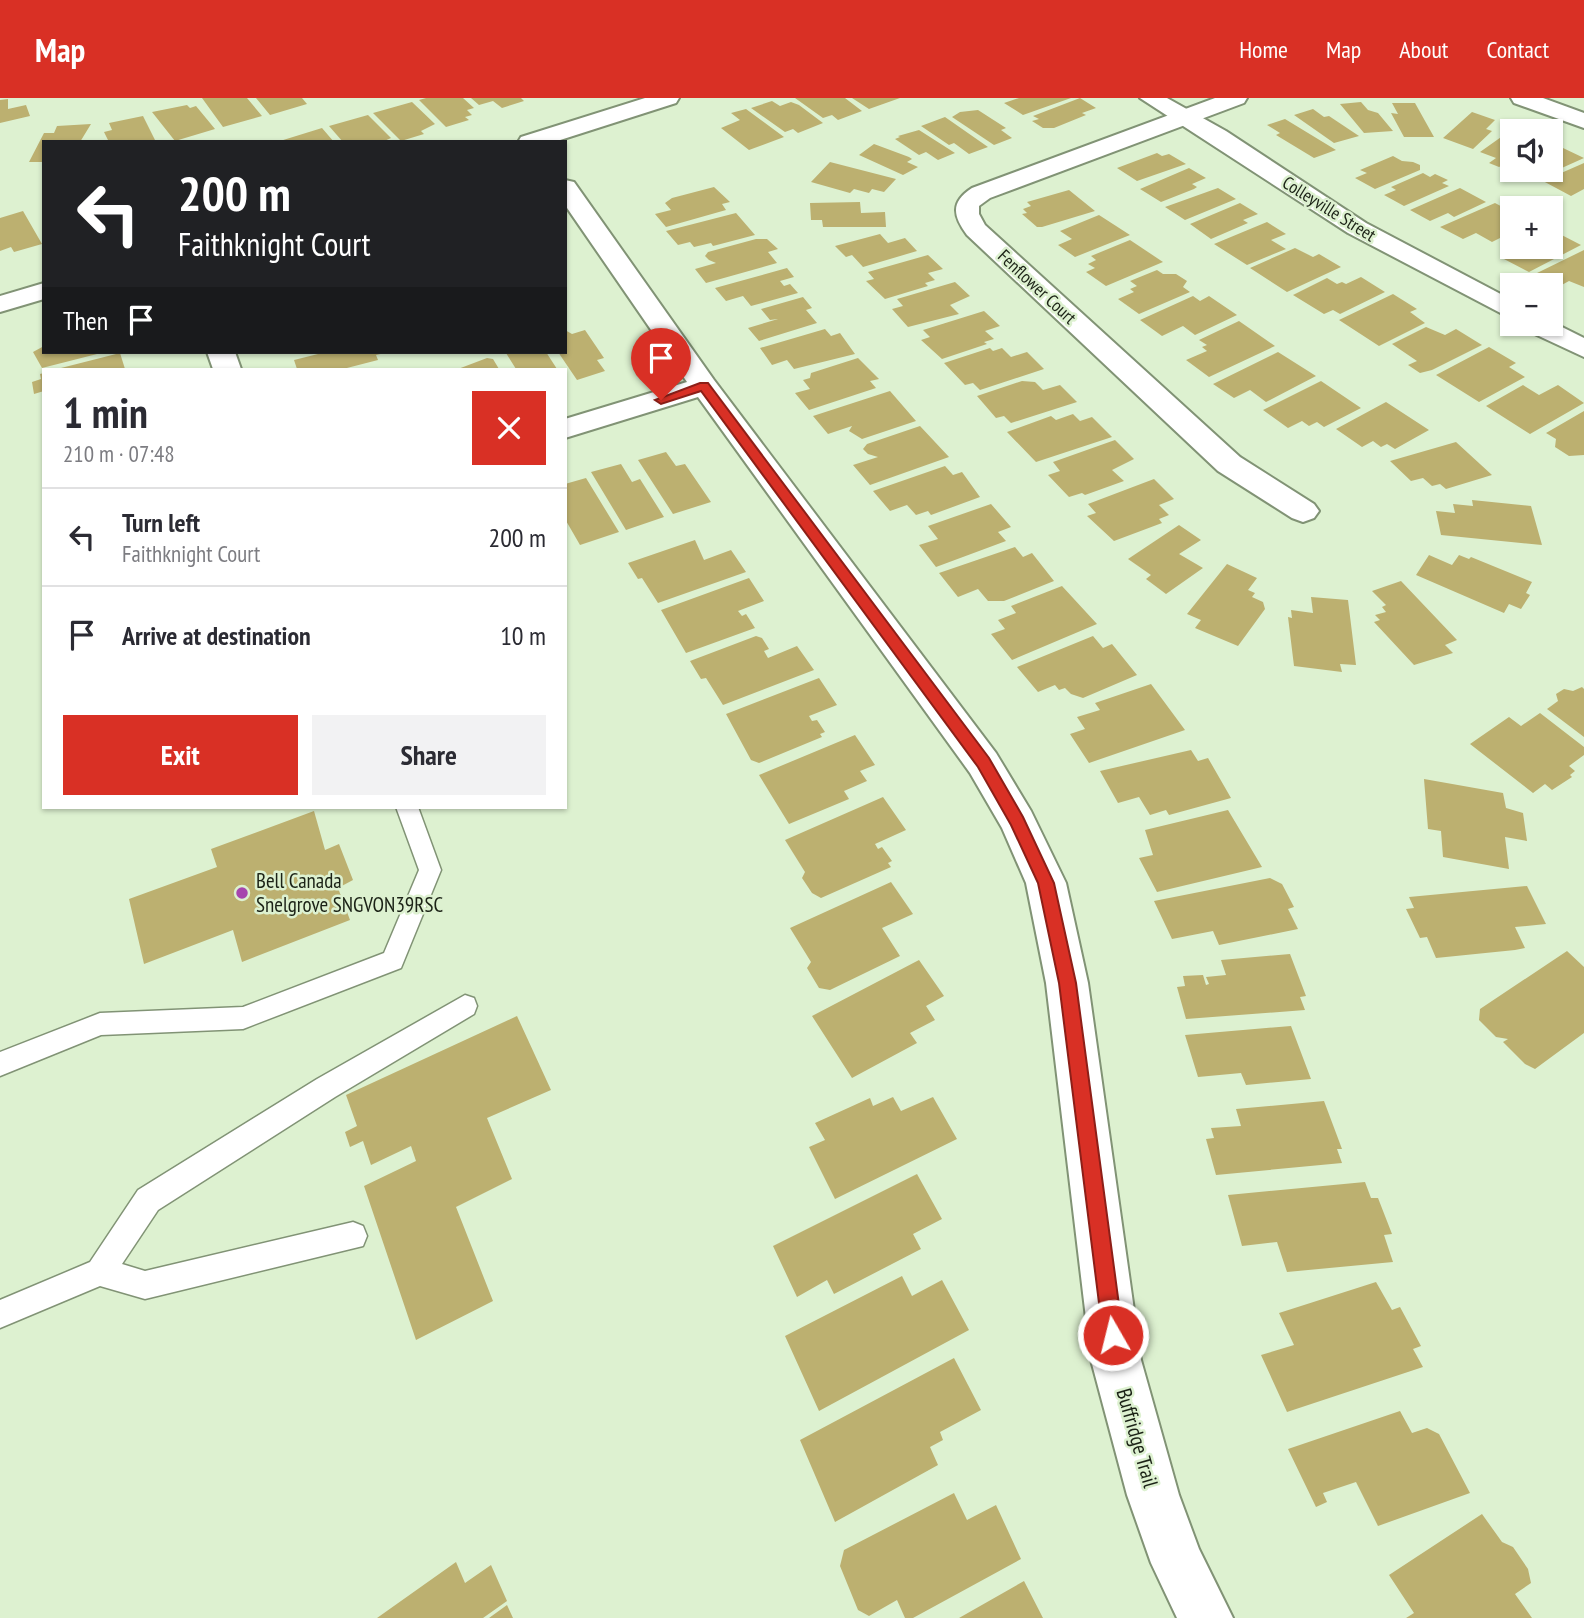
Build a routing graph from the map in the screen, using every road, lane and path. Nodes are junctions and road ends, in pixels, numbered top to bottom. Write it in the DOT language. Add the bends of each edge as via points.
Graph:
graph roads {
  1 [pos="668,98"];
  2 [pos="1151,98"];
  3 [pos="1236,98"];
  4 [pos="1522,98"];
  5 [pos="1184,117"];
  6 [pos="1584,121"];
  7 [pos="535,140"];
  8 [pos="567,190"];
  9 [pos="42,292"];
  10 [pos="0,304"];
  11 [pos="1500,305"];
  12 [pos="1559,336"];
  13 [pos="1584,349"];
  14 [pos="704,386"];
  15 [pos="567,428"];
  16 [pos="1303,511"];
  17 [pos="408,809"];
  18 [pos="465,1006"];
  19 [pos="0,1064"];
  20 [pos="353,1236"];
  21 [pos="100,1272"];
  22 [pos="0,1314"];
  23 [pos="1206,1618"];
  1 -- 7 [label="street"];
  2 -- 5 [label="street, Colleyville Street"];
  3 -- 5 [label="street"];
  4 -- 6 [label="street"];
  5 -- 11 [label="street, Colleyville Street" via="1357,228"];
  5 -- 16 [label="street, Fenflower Court" via="981,193 964,208 966,218 1229,464"];
  8 -- 14 [label="street, Buffridge Trail"];
  9 -- 10 [label="street"];
  12 -- 13 [label="street"];
  14 -- 15 [label="street"];
  14 -- 23 [label="street, Buffridge Trail" via="983,763 1018,822 1046,883 1067,983 1116,1360 1153,1495 1178,1563"];
  17 -- 19 [label="lane" via="430,870 393,960 243,1018 100,1024"];
  18 -- 21 [label="lane" via="148,1200"];
  20 -- 21 [label="lane" via="145,1285"];
  21 -- 22 [label="lane"];
}
